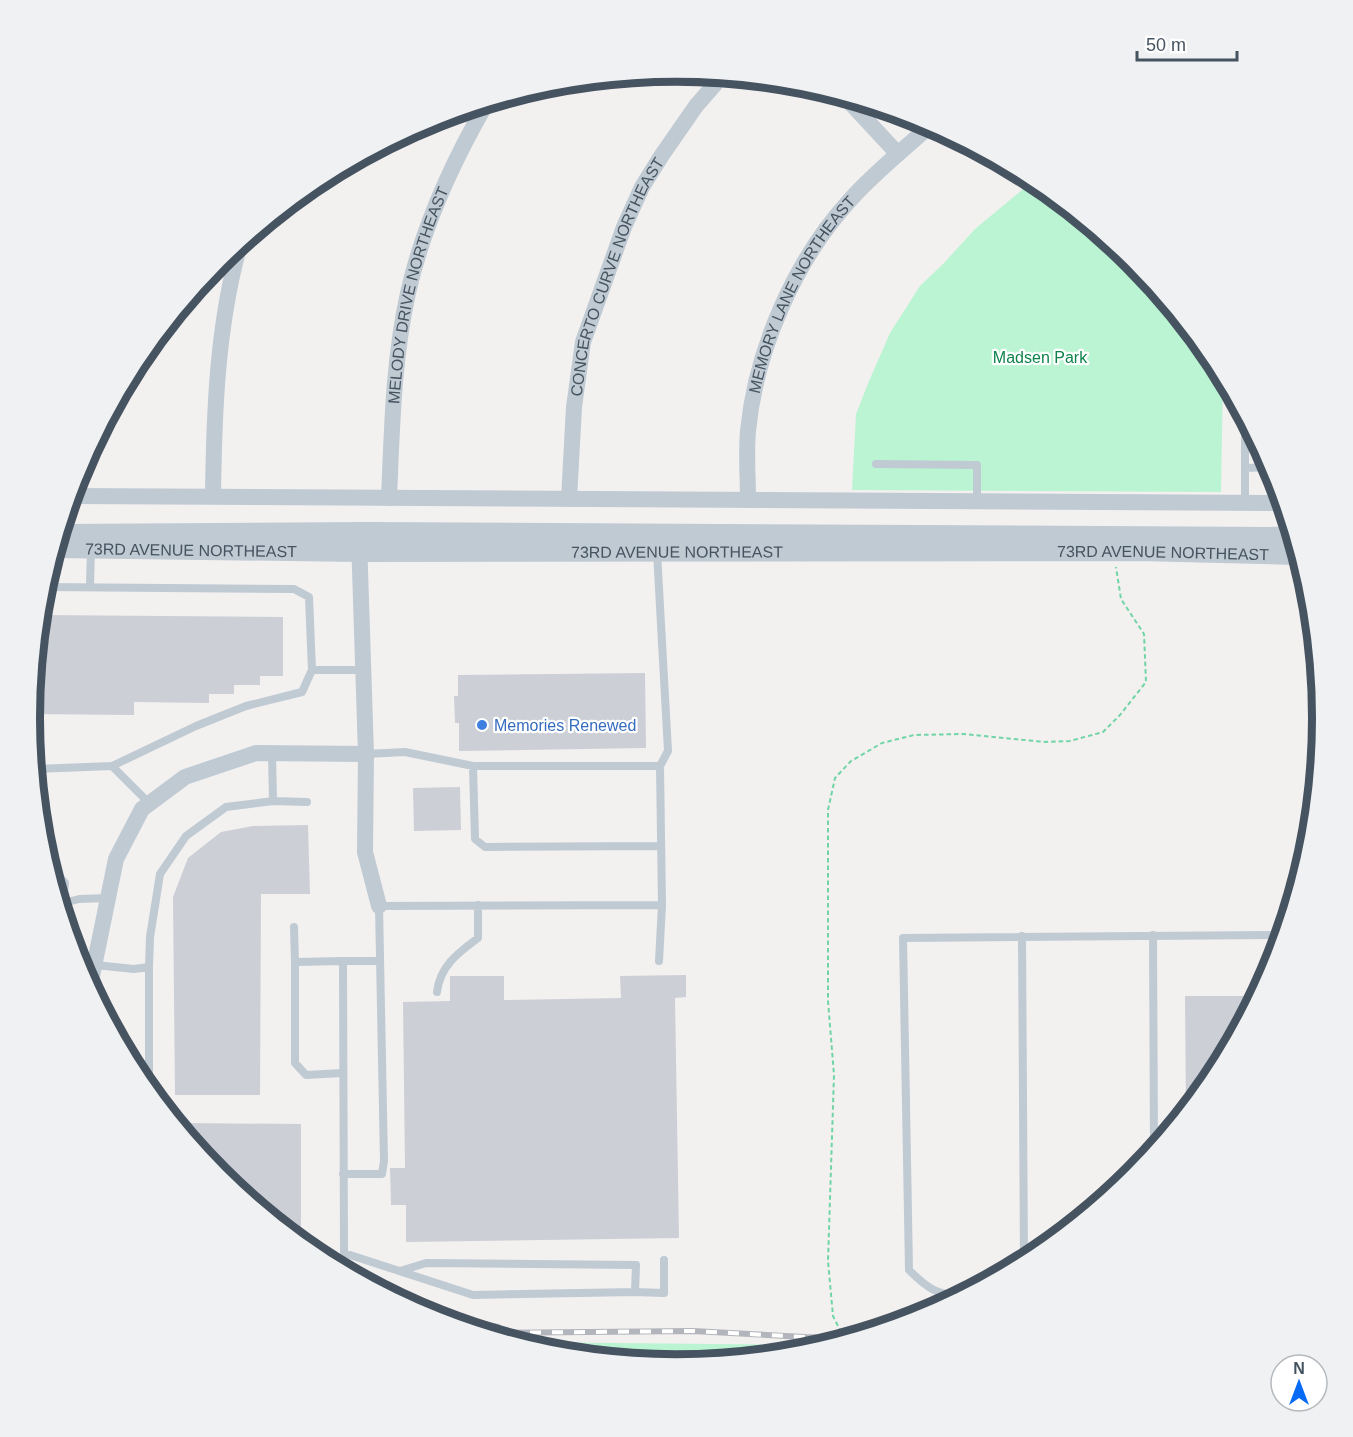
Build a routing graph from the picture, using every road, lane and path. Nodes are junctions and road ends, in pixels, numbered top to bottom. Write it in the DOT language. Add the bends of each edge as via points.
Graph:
graph roads {
  1 [pos="715,84"];
  2 [pos="856,108"];
  3 [pos="481,113"];
  4 [pos="923,132"];
  5 [pos="898,154"];
  6 [pos="237,259"];
  7 [pos="1245,433"];
  8 [pos="876,464"];
  9 [pos="1261,467"];
  10 [pos="1245,468"];
  11 [pos="81,496"];
  12 [pos="213,496"];
  13 [pos="389,498"];
  14 [pos="568,499"];
  15 [pos="748,500"];
  16 [pos="977,501"];
  17 [pos="1245,502"];
  18 [pos="1274,502"];
  19 [pos="358,532"];
  20 [pos="68,536"];
  21 [pos="1286,537"];
  22 [pos="92,541"];
  23 [pos="64,546"];
  24 [pos="1116,551"];
  25 [pos="359,552"];
  26 [pos="657,552"];
  27 [pos="1291,555"];
  28 [pos="90,586"];
  29 [pos="55,587"];
  30 [pos="312,670"];
  31 [pos="364,670"];
  32 [pos="272,754"];
  33 [pos="366,754"];
  34 [pos="112,766"];
  35 [pos="473,766"];
  36 [pos="660,766"];
  37 [pos="43,769"];
  38 [pos="273,801"];
  39 [pos="307,802"];
  40 [pos="150,804"];
  41 [pos="661,846"];
  42 [pos="108,898"];
  43 [pos="68,902"];
  44 [pos="478,905"];
  45 [pos="662,905"];
  46 [pos="379,906"];
  47 [pos="294,927"];
  48 [pos="1153,935"];
  49 [pos="1274,935"];
  50 [pos="1022,936"];
  51 [pos="380,961"];
  52 [pos="659,961"];
  53 [pos="295,962"];
  54 [pos="343,962"];
  55 [pos="95,965"];
  56 [pos="149,967"];
  57 [pos="93,972"];
  58 [pos="437,992"];
  59 [pos="149,1073"];
  60 [pos="342,1073"];
  61 [pos="1154,1139"];
  62 [pos="343,1174"];
  63 [pos="1024,1251"];
  64 [pos="664,1260"];
  65 [pos="400,1271"];
  66 [pos="635,1292"];
  67 [pos="945,1295"];
  68 [pos="841,1333"];
  1 -- 14 [label="street, CONCERTO CURVE NORTHEAST" via="642,188 583,342"];
  2 -- 5 [label="street"];
  3 -- 13 [label="street, MELODY DRIVE NORTHEAST" via="442,190 408,292 393,396"];
  4 -- 5 [label="street, MEMORY LANE NORTHEAST"];
  5 -- 15 [label="street, MEMORY LANE NORTHEAST" via="850,200 818,242 792,285 769,336 748,432"];
  6 -- 12 [label="street" via="218,383"];
  7 -- 10 [label="lane"];
  8 -- 16 [label="lane" via="977,465"];
  9 -- 10 [label="lane"];
  10 -- 17 [label="lane"];
  11 -- 12 [label="street"];
  12 -- 13 [label="street"];
  13 -- 14 [label="street"];
  14 -- 15 [label="street"];
  15 -- 16 [label="street"];
  16 -- 17 [label="street"];
  17 -- 18 [label="street"];
  19 -- 21 [label="street, 73RD AVENUE NORTHEAST"];
  19 -- 22 [label="street, 73RD AVENUE NORTHEAST"];
  19 -- 25 [label="street"];
  20 -- 22 [label="street, 73RD AVENUE NORTHEAST"];
  22 -- 23 [label="street, 73RD AVENUE NORTHEAST"];
  22 -- 25 [label="street, 73RD AVENUE NORTHEAST"];
  22 -- 28 [label="lane"];
  24 -- 26 [label="street, 73RD AVENUE NORTHEAST"];
  24 -- 27 [label="street, 73RD AVENUE NORTHEAST"];
  24 -- 68 [label="path" via="1121,599 1144,634 1146,682 1103,732 1070,741 1046,742 963,734 914,735 882,743 851,761 835,778 828,810 828,1001 834,1074 828,1261 833,1316"];
  25 -- 26 [label="street, 73RD AVENUE NORTHEAST"];
  25 -- 31 [label="street"];
  26 -- 36 [label="lane" via="668,751"];
  28 -- 29 [label="lane"];
  28 -- 30 [label="lane" via="294,589 309,597"];
  30 -- 31 [label="lane"];
  30 -- 34 [label="lane" via="302,692 246,706"];
  31 -- 33 [label="street"];
  32 -- 33 [label="street"];
  32 -- 38 [label="lane"];
  32 -- 40 [label="street" via="256,753 185,777"];
  33 -- 35 [label="lane" via="405,752"];
  33 -- 46 [label="street" via="365,852"];
  34 -- 37 [label="lane"];
  34 -- 40 [label="lane"];
  35 -- 36 [label="lane"];
  35 -- 41 [label="lane" via="475,839 485,847"];
  36 -- 41 [label="lane"];
  38 -- 39 [label="lane"];
  38 -- 56 [label="lane" via="226,807 186,836 160,874"];
  40 -- 42 [label="street" via="142,810 116,859"];
  41 -- 45 [label="lane"];
  42 -- 43 [label="lane"];
  42 -- 55 [label="street"];
  44 -- 45 [label="lane"];
  44 -- 46 [label="lane"];
  44 -- 58 [label="lane" via="478,938 451,960 438,981"];
  45 -- 52 [label="lane"];
  46 -- 51 [label="lane"];
  47 -- 53 [label="lane"];
  48 -- 49 [label="lane"];
  48 -- 50 [label="lane"];
  48 -- 61 [label="lane"];
  50 -- 63 [label="lane"];
  50 -- 67 [label="lane" via="903,938 909,1270 928,1288"];
  51 -- 54 [label="lane"];
  51 -- 62 [label="lane" via="382,1174"];
  53 -- 54 [label="lane"];
  53 -- 60 [label="lane" via="295,1063 306,1075"];
  54 -- 60 [label="lane"];
  55 -- 56 [label="lane"];
  55 -- 57 [label="street"];
  56 -- 59 [label="lane"];
  60 -- 62 [label="lane"];
  62 -- 65 [label="lane" via="344,1253"];
  64 -- 66 [label="lane" via="664,1293"];
  65 -- 66 [label="lane" via="473,1295"];
  65 -- 66 [label="lane" via="426,1263 636,1264"];
}
